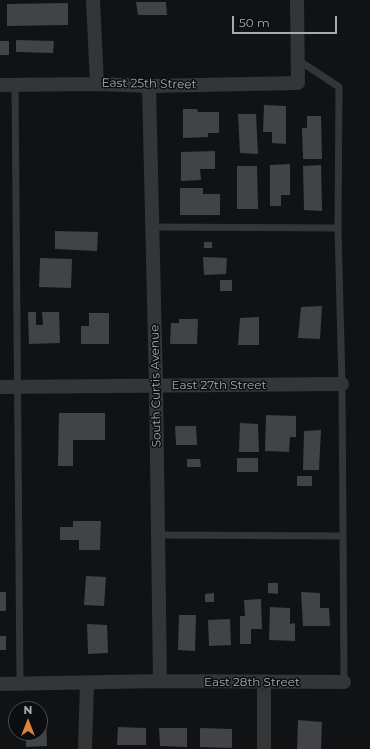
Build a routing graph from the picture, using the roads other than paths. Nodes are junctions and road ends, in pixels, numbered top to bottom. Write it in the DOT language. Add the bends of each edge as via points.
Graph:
graph roads {
  1 [pos="93,0"];
  2 [pos="297,0"];
  3 [pos="298,59"];
  4 [pos="97,84"];
  5 [pos="0,85"];
  6 [pos="15,85"];
  7 [pos="149,86"];
  8 [pos="152,227"];
  9 [pos="338,228"];
  10 [pos="342,384"];
  11 [pos="18,386"];
  12 [pos="156,386"];
  13 [pos="0,387"];
  14 [pos="158,535"];
  15 [pos="343,536"];
  16 [pos="158,681"];
  17 [pos="264,682"];
  18 [pos="344,682"];
  19 [pos="87,683"];
  20 [pos="0,684"];
  21 [pos="20,684"];
  22 [pos="85,749"];
  23 [pos="264,749"];
  1 -- 4 [label="street"];
  2 -- 3 [label="street"];
  3 -- 7 [label="street, East 25th Street" via="298,83"];
  3 -- 9 [label="lane" via="339,87"];
  4 -- 6 [label="street, East 25th Street"];
  4 -- 7 [label="street, East 25th Street"];
  5 -- 6 [label="street, East 25th Street"];
  6 -- 11 [label="lane"];
  7 -- 8 [label="street, South Curtis Avenue"];
  8 -- 9 [label="lane"];
  8 -- 12 [label="street, South Curtis Avenue"];
  9 -- 10 [label="lane"];
  10 -- 12 [label="street, East 27th Street"];
  10 -- 15 [label="lane"];
  11 -- 12 [label="street, East 27th Street"];
  11 -- 13 [label="street, East 27th Street"];
  11 -- 21 [label="lane"];
  12 -- 14 [label="street, South Curtis Avenue"];
  14 -- 15 [label="lane"];
  14 -- 16 [label="street, South Curtis Avenue"];
  15 -- 18 [label="lane"];
  16 -- 17 [label="street, East 28th Street"];
  16 -- 19 [label="street, East 28th Street"];
  17 -- 18 [label="street, East 28th Street"];
  17 -- 23 [label="street"];
  19 -- 21 [label="street, East 28th Street"];
  19 -- 22 [label="street"];
  20 -- 21 [label="street, East 28th Street"];
}
